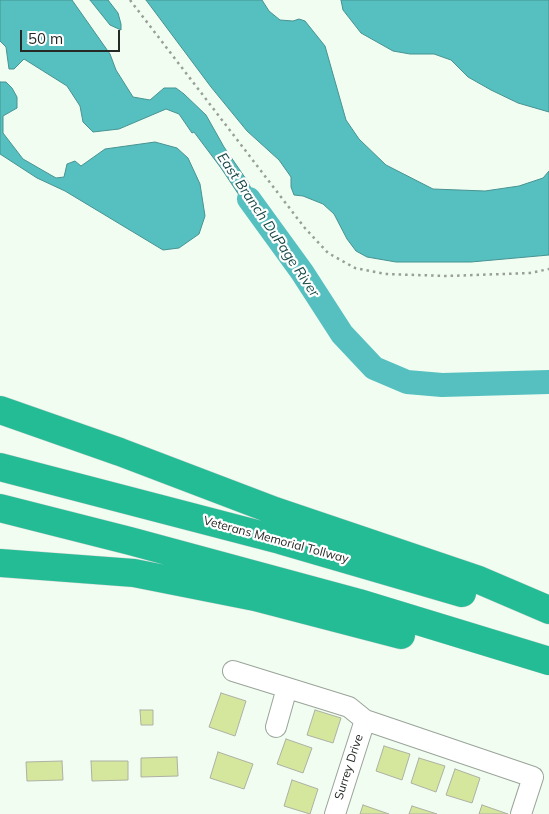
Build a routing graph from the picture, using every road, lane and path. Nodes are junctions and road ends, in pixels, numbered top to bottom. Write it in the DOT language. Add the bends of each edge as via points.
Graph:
graph roads {
  1 [pos="130,0"];
  2 [pos="549,269"];
  3 [pos="0,410"];
  4 [pos="0,467"];
  5 [pos="0,508"];
  6 [pos="0,563"];
  7 [pos="549,610"];
  8 [pos="549,621"];
  9 [pos="549,661"];
  10 [pos="233,671"];
  11 [pos="549,674"];
  12 [pos="287,688"];
  13 [pos="364,720"];
  14 [pos="276,727"];
  15 [pos="541,780"];
  16 [pos="335,814"];
  17 [pos="520,814"];
  1 -- 2 [label="path" via="304,227 328,253 355,268 385,274 447,276 530,273"];
  3 -- 7 [label="highway" via="275,511 479,580"];
  4 -- 8 [label="highway, Veterans Memorial Tollway" via="280,540 498,603"];
  5 -- 9 [label="highway" via="359,603"];
  6 -- 11 [label="highway" via="134,574 209,587 341,618"];
  10 -- 12 [label="street"];
  12 -- 13 [label="street" via="349,707"];
  12 -- 14 [label="street"];
  13 -- 15 [label="street"];
  13 -- 16 [label="street, Surrey Drive"];
  15 -- 17 [label="street"];
}
